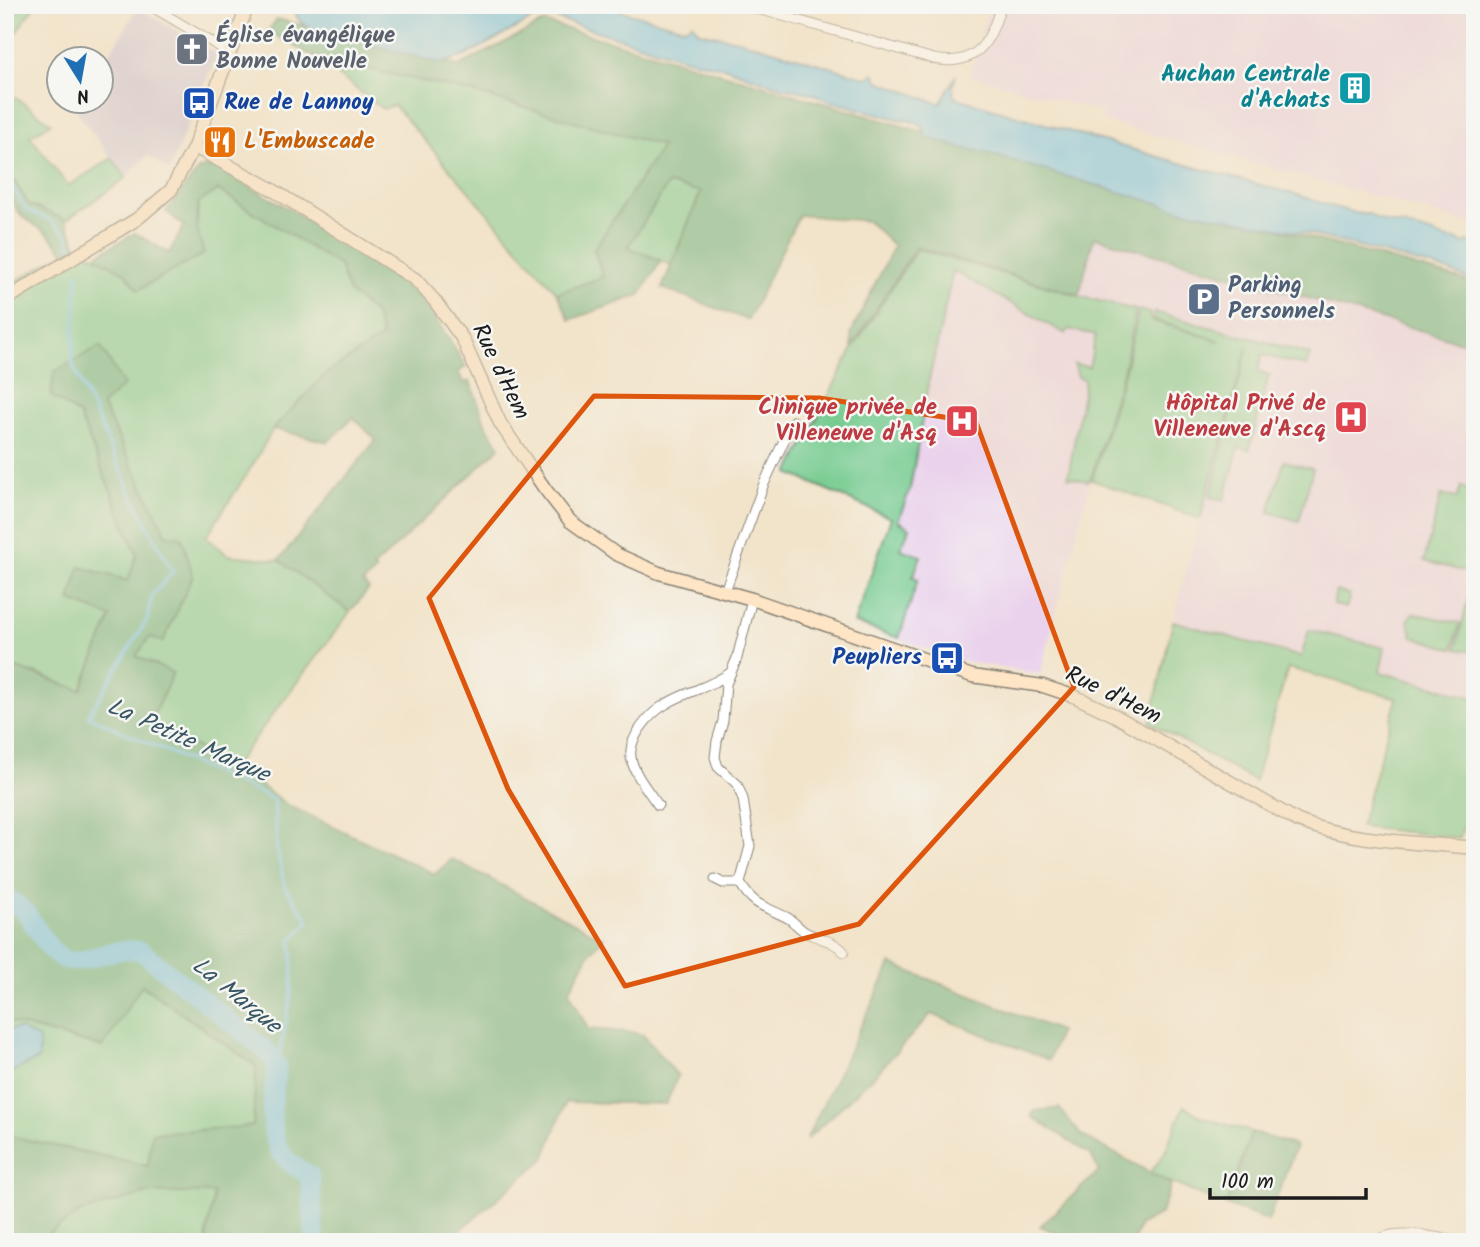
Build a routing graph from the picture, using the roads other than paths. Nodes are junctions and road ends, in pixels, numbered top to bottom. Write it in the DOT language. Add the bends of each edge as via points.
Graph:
graph roads {
  1 [pos="149,5"];
  2 [pos="248,5"];
  3 [pos="744,5"];
  4 [pos="1001,5"];
  5 [pos="230,53"];
  6 [pos="194,147"];
  7 [pos="5,300"];
  8 [pos="793,421"];
  9 [pos="725,591"];
  10 [pos="752,599"];
  11 [pos="730,673"];
  12 [pos="658,805"];
  13 [pos="1475,848"];
  14 [pos="715,879"];
  15 [pos="740,883"];
  16 [pos="844,952"];
  17 [pos="1423,1239"];
  18 [pos="1378,1240"];
  19 [pos="1461,1242"];
  1 -- 5 [label="street"];
  2 -- 5 [label="street"];
  3 -- 4 [label="street" via="951,61 969,57 985,44"];
  5 -- 6 [label="street"];
  6 -- 7 [label="street" via="177,181 151,209"];
  6 -- 9 [label="street, Rue d'Hem" via="265,185 420,284 462,338 508,436 554,503 580,530 630,562"];
  8 -- 9 [label="street" via="763,486"];
  9 -- 10 [label="street, Rue d'Hem"];
  10 -- 11 [label="street"];
  10 -- 13 [label="street, Rue d'Hem" via="972,676 1043,686 1076,697 1317,828"];
  11 -- 12 [label="street" via="664,705 636,737 632,763"];
  11 -- 15 [label="street" via="715,757 718,768 737,784 743,799 750,839"];
  14 -- 15 [label="street"];
  15 -- 16 [label="street" via="760,906"];
  17 -- 18 [label="street" via="1395,1234"];
  17 -- 19 [label="street"];
}
